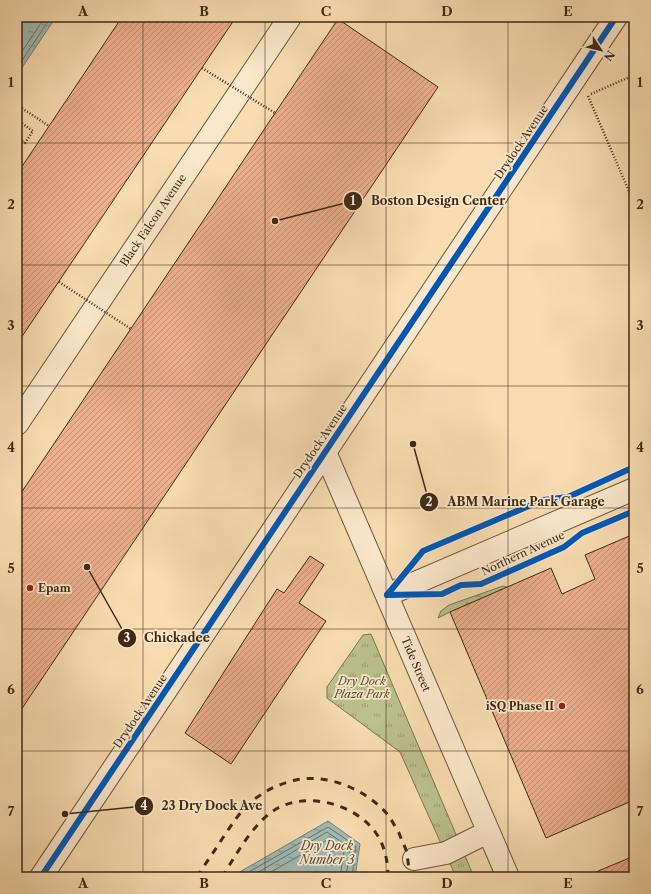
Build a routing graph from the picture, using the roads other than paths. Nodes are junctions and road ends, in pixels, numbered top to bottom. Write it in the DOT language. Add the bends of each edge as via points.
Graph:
graph roads {
  1 [pos="290,17"];
  2 [pos="616,17"];
  3 [pos="17,424"];
  4 [pos="325,452"];
  5 [pos="634,489"];
  6 [pos="387,595"];
  7 [pos="488,832"];
  8 [pos="414,859"];
  9 [pos="41,877"];
  10 [pos="508,877"];
  1 -- 3 [label="street, Black Falcon Avenue"];
  2 -- 4 [label="street, Drydock Avenue"];
  4 -- 6 [label="street, Tide Street"];
  4 -- 9 [label="street, Drydock Avenue"];
  5 -- 6 [label="street, Northern Avenue"];
  6 -- 7 [label="street, Tide Street"];
  7 -- 8 [label="street" via="446,854"];
  7 -- 10 [label="street, Tide Street"];
}
